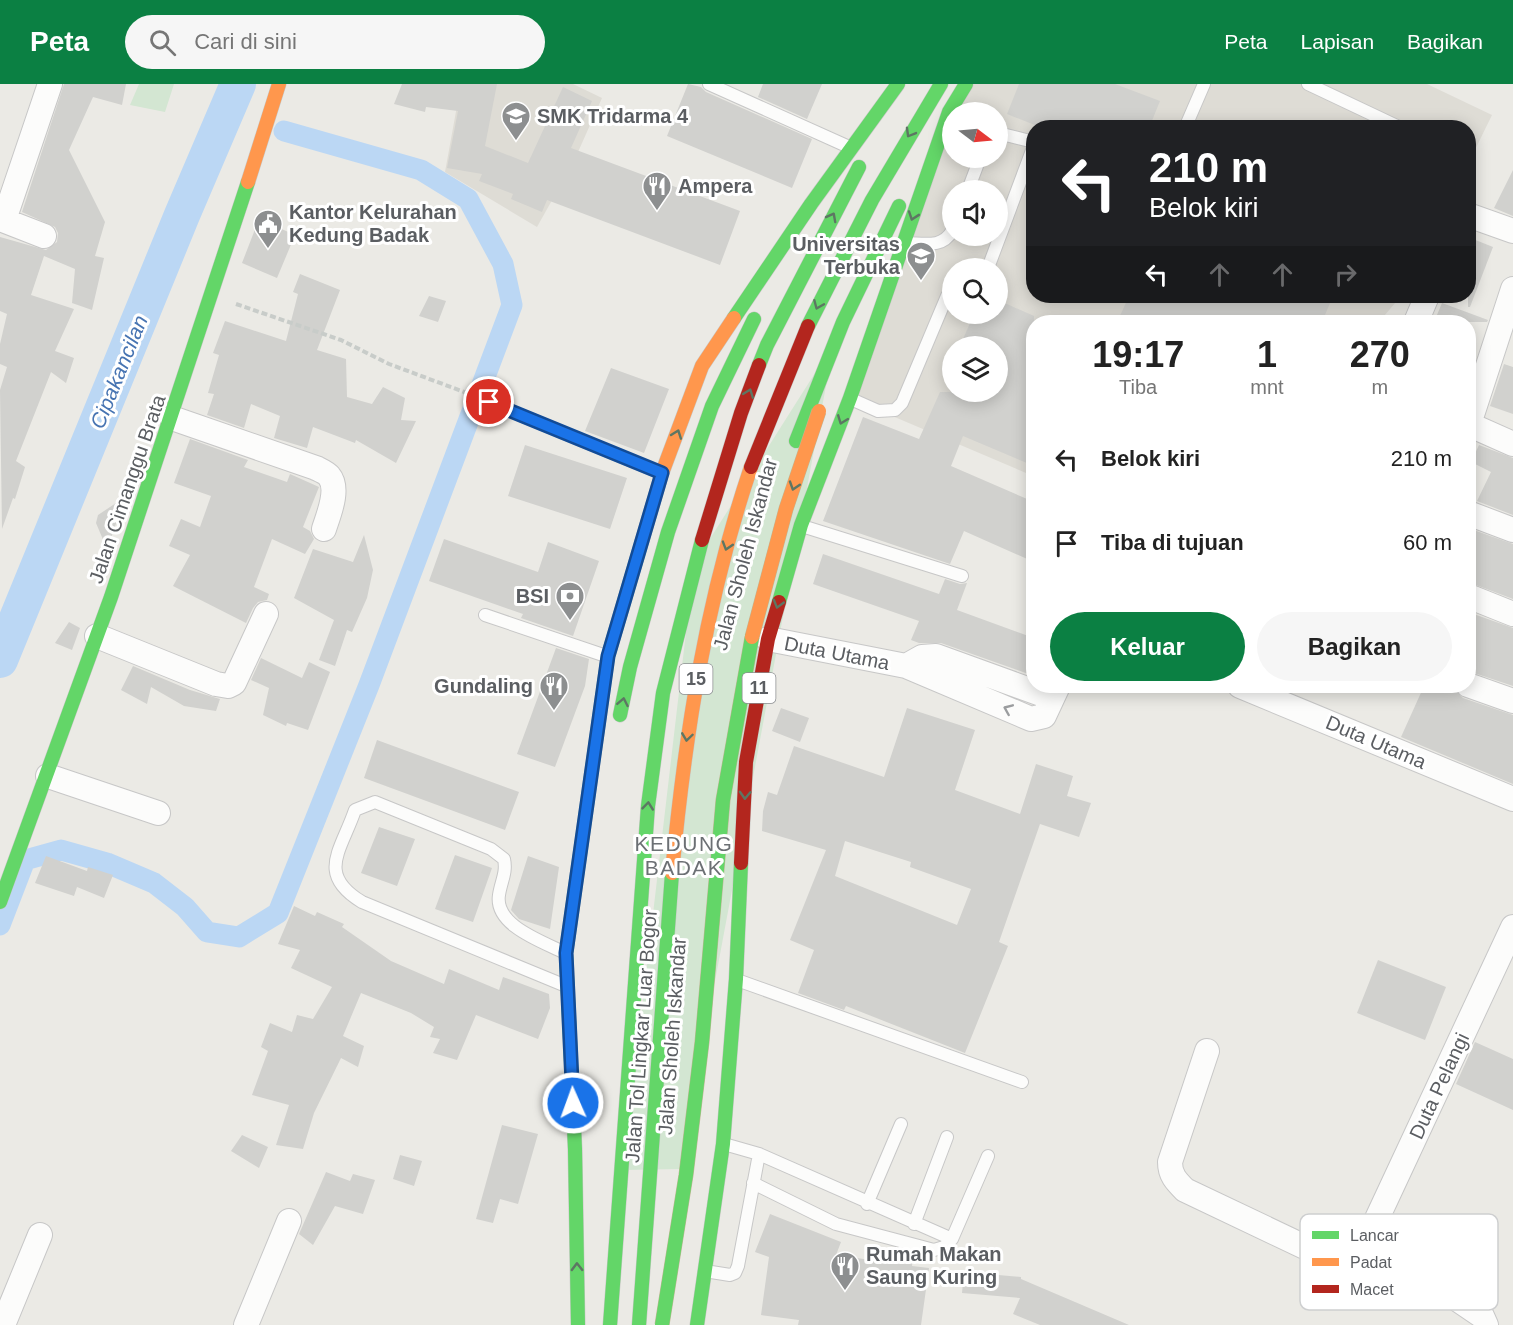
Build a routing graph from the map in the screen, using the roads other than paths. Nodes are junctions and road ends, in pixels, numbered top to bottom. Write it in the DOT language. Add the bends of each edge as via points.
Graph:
graph roads {
  1 [pos="50,84"];
  2 [pos="279,84"];
  3 [pos="709,84"];
  4 [pos="898,84"];
  5 [pos="906,84"];
  6 [pos="941,84"];
  7 [pos="966,84"];
  8 [pos="1204,84"];
  9 [pos="1308,84"];
  10 [pos="957,102"];
  11 [pos="1188,120"];
  12 [pos="1384,120"];
  13 [pos="942,130"];
  14 [pos="1008,136"];
  15 [pos="942,138"];
  16 [pos="1026,142"];
  17 [pos="863,150"];
  18 [pos="1026,166"];
  19 [pos="1476,218"];
  20 [pos="2,220"];
  21 [pos="816,221"];
  22 [pos="1513,231"];
  23 [pos="44,236"];
  24 [pos="942,242"];
  25 [pos="904,243"];
  26 [pos="798,249"];
  27 [pos="992,258"];
  28 [pos="860,286"];
  29 [pos="1513,289"];
  30 [pos="763,303"];
  31 [pos="942,308"];
  32 [pos="850,398"];
  33 [pos="489,402"];
  34 [pos="1476,403"];
  35 [pos="172,418"];
  36 [pos="1476,427"];
  37 [pos="1513,444"];
  38 [pos="662,473"];
  39 [pos="1476,516"];
  40 [pos="801,525"];
  41 [pos="324,529"];
  42 [pos="1513,530"];
  43 [pos="962,576"];
  44 [pos="1476,599"];
  45 [pos="266,614"];
  46 [pos="1513,614"];
  47 [pos="485,615"];
  48 [pos="97,636"];
  49 [pos="768,639"];
  50 [pos="608,656"];
  51 [pos="1476,688"];
  52 [pos="1055,693"];
  53 [pos="1261,693"];
  54 [pos="1513,701"];
  55 [pos="618,724"];
  56 [pos="643,733"];
  57 [pos="48,776"];
  58 [pos="1513,799"];
  59 [pos="158,813"];
  60 [pos="633,816"];
  61 [pos="0,902"];
  62 [pos="1513,927"];
  63 [pos="566,953"];
  64 [pos="736,979"];
  65 [pos="569,987"];
  66 [pos="1207,1051"];
  67 [pos="585,1062"];
  68 [pos="1022,1082"];
  69 [pos="901,1124"];
  70 [pos="947,1137"];
  71 [pos="723,1144"];
  72 [pos="759,1154"];
  73 [pos="988,1156"];
  74 [pos="753,1183"];
  75 [pos="867,1204"];
  76 [pos="1379,1214"];
  77 [pos="290,1221"];
  78 [pos="914,1224"];
  79 [pos="40,1235"];
  80 [pos="951,1239"];
  81 [pos="1300,1245"];
  82 [pos="704,1270"];
  83 [pos="1473,1310"];
  84 [pos="3,1325"];
  85 [pos="246,1325"];
  86 [pos="578,1325"];
  87 [pos="590,1325"];
  88 [pos="603,1325"];
  89 [pos="610,1325"];
  90 [pos="639,1325"];
  91 [pos="662,1325"];
  92 [pos="670,1325"];
  93 [pos="697,1325"];
  94 [pos="1486,1325"];
  1 -- 20 [label="street"];
  2 -- 35 [label="main road, Jalan Cimanggu Brata"];
  3 -- 17 [label="lane"];
  4 -- 17 [label="main road"];
  5 -- 17 [label="main road, Jalan Tol Lingkar Luar Bogor / 15"];
  6 -- 90 [label="main road, Jalan Tol Lingkar Luar Bogor / 15, one-way" via="910,133 822,296 767,423 718,574 694,689 675,831"];
  7 -- 10 [label="main road, Jalan Sholeh Iskandar / 11"];
  8 -- 11 [label="lane"];
  9 -- 12 [label="lane"];
  13 -- 28 [label="main road, Jalan Sholeh Iskandar"];
  14 -- 16 [label="lane"];
  15 -- 25 [label="main road, Jalan Sholeh Iskandar / 11, one-way"];
  17 -- 21 [label="main road"];
  38 -- 17 [label="main road, one-way" via="702,366 811,204"];
  89 -- 17 [label="main road, Jalan Tol Lingkar Luar Bogor / 15, one-way" via="648,806 663,693 694,564 741,413 767,345"];
  18 -- 27 [label="lane"];
  19 -- 22 [label="street"];
  20 -- 23 [label="street"];
  21 -- 26 [label="main road"];
  21 -- 56 [label="main road" via="737,386"];
  24 -- 25 [label="lane"];
  25 -- 32 [label="main road, Jalan Sholeh Iskandar / 11"];
  28 -- 91 [label="main road, one-way, bridge" via="786,509 755,619 723,800 702,1042"];
  28 -- 92 [label="main road, Jalan Sholeh Iskandar" via="812,391 774,508 743,624 713,793"];
  29 -- 34 [label="street"];
  55 -- 30 [label="main road, one-way" via="668,532 712,406"];
  31 -- 32 [label="lane" via="902,404 895,410 878,411"];
  32 -- 40 [label="main road, Jalan Sholeh Iskandar / 11, one-way"];
  33 -- 38 [label="lane"];
  35 -- 41 [label="street" via="329,476 332,504"];
  35 -- 48 [label="main road, Jalan Cimanggu Brata"];
  36 -- 37 [label="street"];
  38 -- 50 [label="main road"];
  39 -- 42 [label="street"];
  40 -- 43 [label="lane"];
  40 -- 49 [label="main road, Jalan Sholeh Iskandar / 11, one-way"];
  44 -- 46 [label="street"];
  45 -- 48 [label="street" via="234,683 228,686"];
  47 -- 50 [label="lane"];
  48 -- 57 [label="main road, Jalan Cimanggu Brata"];
  49 -- 52 [label="street, Duta Utama" via="906,666 1031,718 1044,716"];
  49 -- 64 [label="main road, Jalan Sholeh Iskandar / 11, one-way" via="746,762"];
  50 -- 63 [label="main road"];
  51 -- 54 [label="street"];
  53 -- 58 [label="street, Duta Utama"];
  57 -- 59 [label="street"];
  57 -- 61 [label="main road, Jalan Cimanggu Brata"];
  60 -- 88 [label="main road"];
  62 -- 76 [label="street, Duta Pelangi"];
  63 -- 65 [label="main road"];
  63 -- 65 [label="lane" via="516,927 504,915 499,895 506,869 504,859 491,849 375,802 355,810 334,866 335,879 345,892"];
  64 -- 68 [label="lane"];
  64 -- 71 [label="main road, Jalan Sholeh Iskandar / 11"];
  86 -- 65 [label="main road, one-way"];
  66 -- 81 [label="street" via="1170,1162 1173,1176 1185,1190"];
  67 -- 87 [label="main road"];
  69 -- 75 [label="lane"];
  70 -- 78 [label="lane"];
  71 -- 72 [label="lane"];
  71 -- 82 [label="main road, Jalan Sholeh Iskandar / 11"];
  72 -- 74 [label="lane"];
  72 -- 75 [label="lane"];
  73 -- 80 [label="lane"];
  74 -- 80 [label="lane" via="854,1231 934,1250"];
  74 -- 82 [label="lane" via="735,1273"];
  75 -- 78 [label="lane"];
  77 -- 85 [label="street"];
  78 -- 80 [label="lane"];
  79 -- 84 [label="street"];
  82 -- 93 [label="main road, Jalan Sholeh Iskandar / 11"];
  83 -- 94 [label="street"];
}
